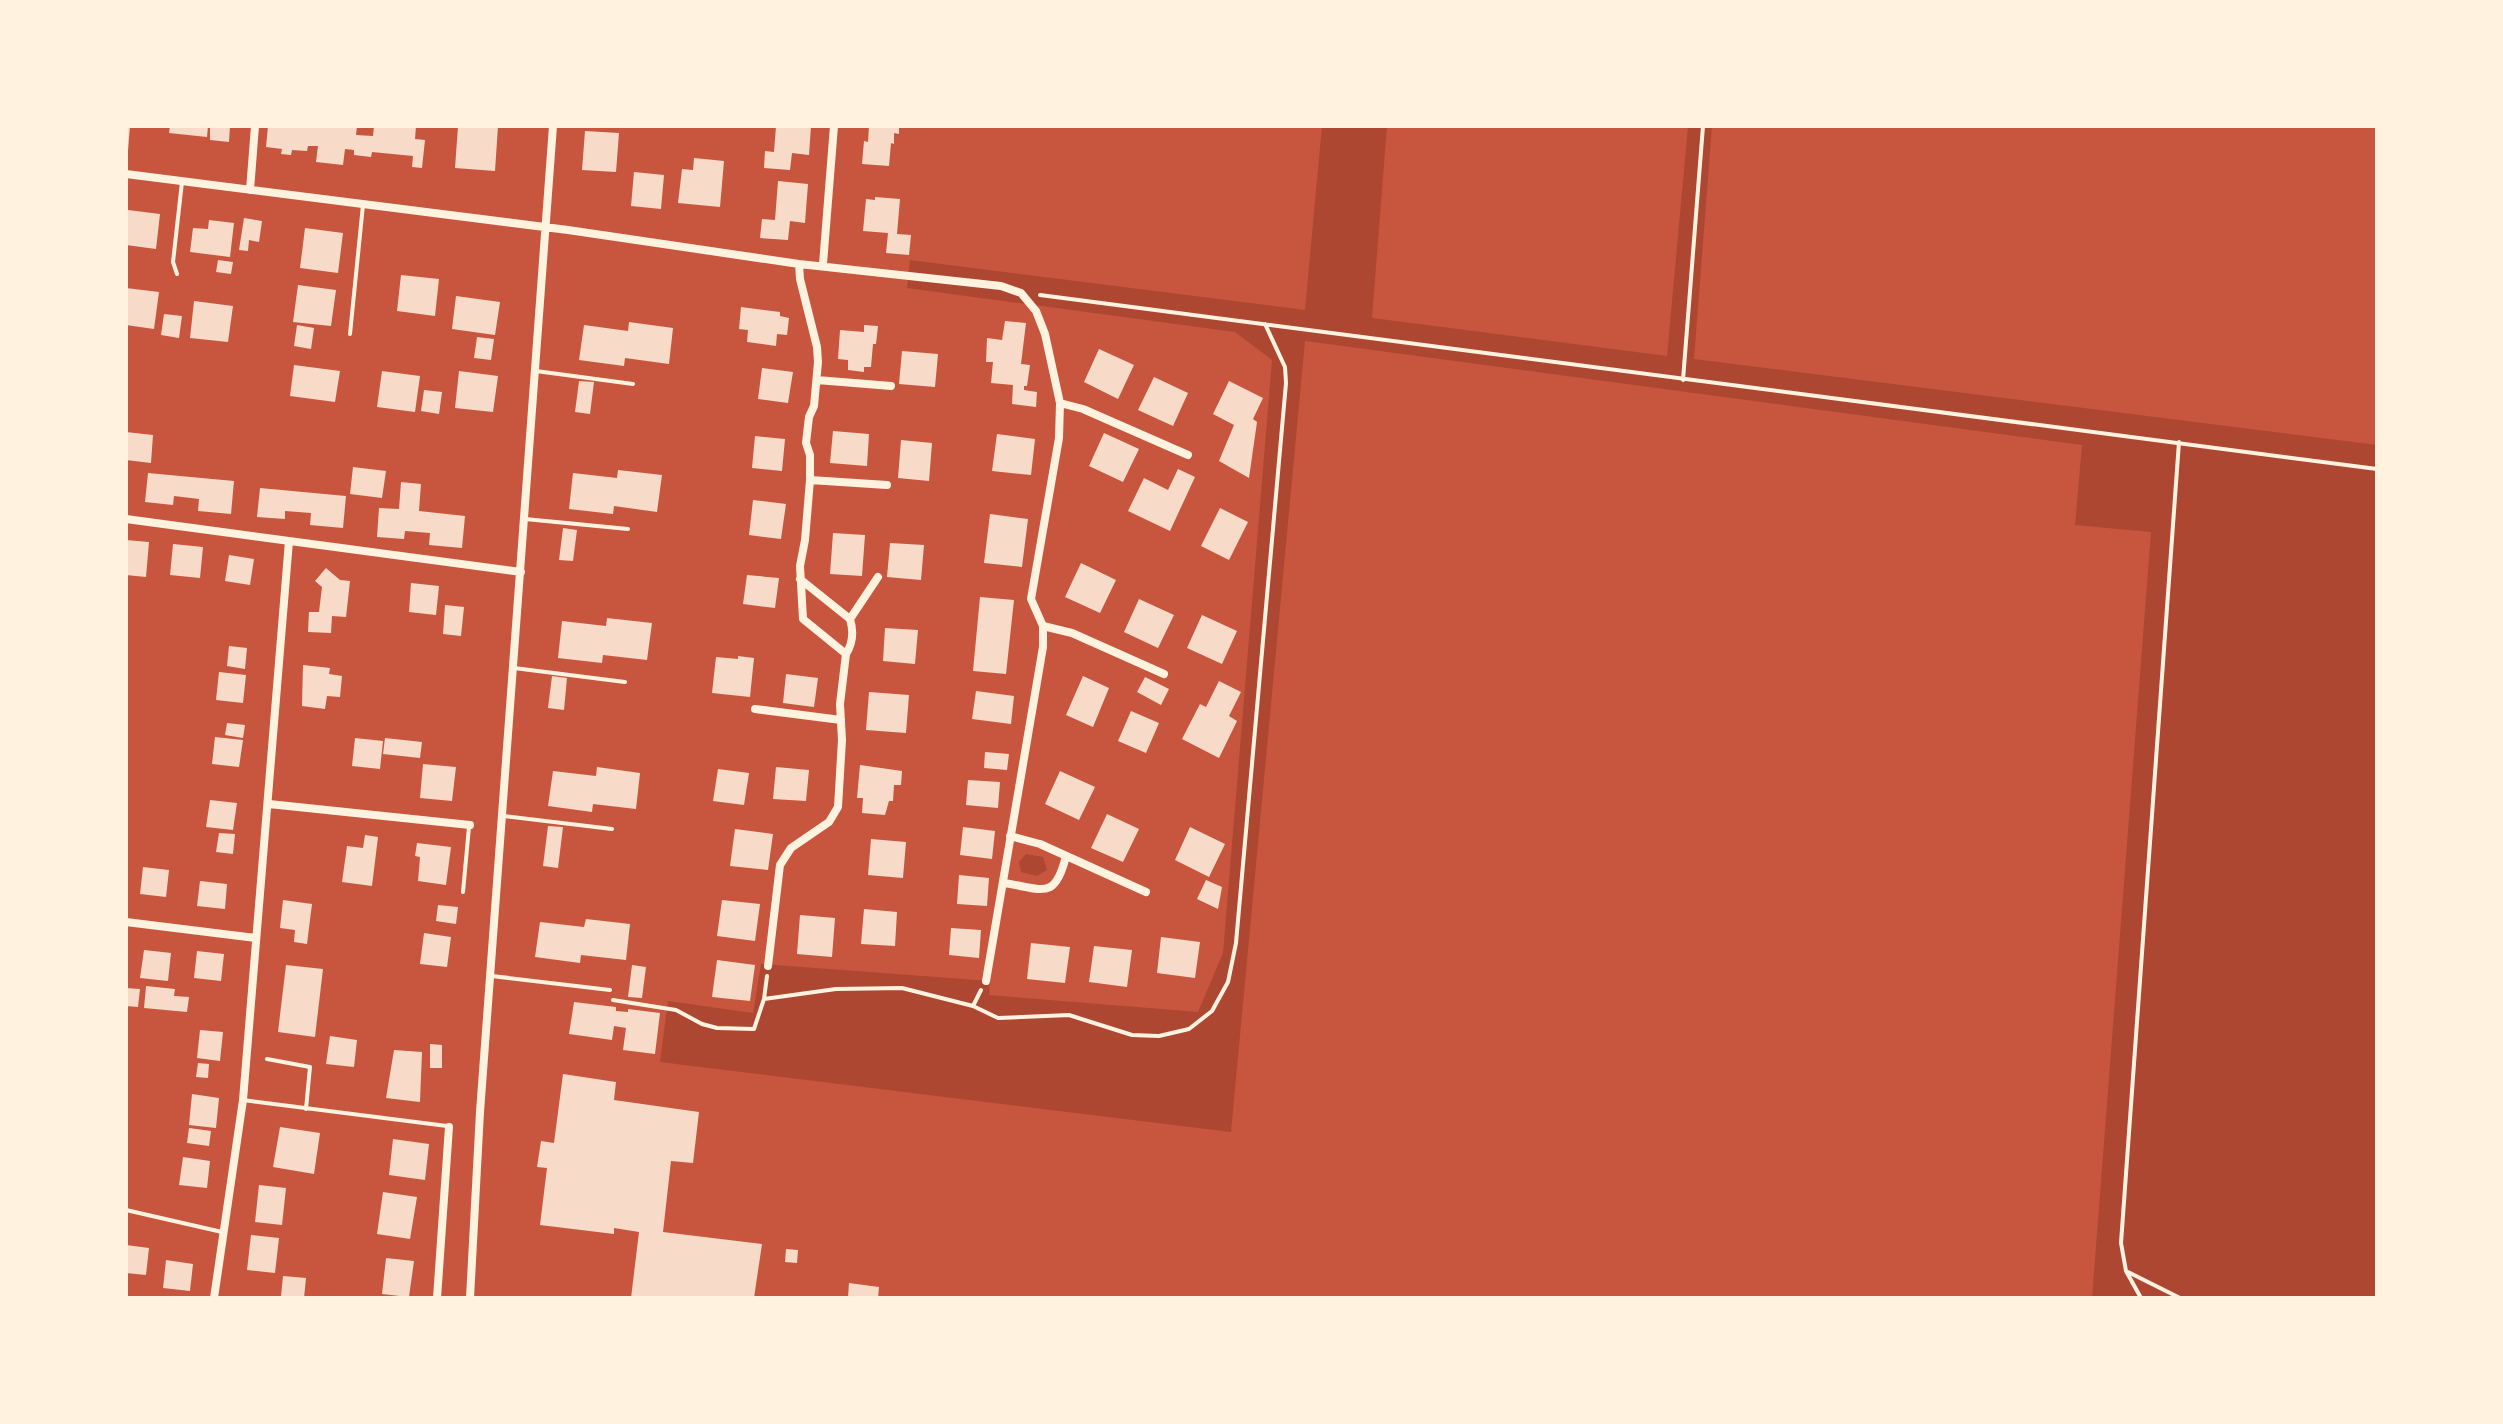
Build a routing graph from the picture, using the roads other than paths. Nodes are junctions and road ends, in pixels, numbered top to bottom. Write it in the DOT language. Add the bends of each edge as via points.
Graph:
graph roads {
  1 [pos="255,126"];
  2 [pos="553,126"];
  3 [pos="834,126"];
  4 [pos="126,174"];
  5 [pos="182,181"];
  6 [pos="250,190"];
  7 [pos="363,205"];
  8 [pos="546,228"];
  9 [pos="799,264"];
  10 [pos="823,264"];
  11 [pos="177,274"];
  12 [pos="350,334"];
  13 [pos="535,371"];
  14 [pos="817,380"];
  15 [pos="633,384"];
  16 [pos="891,386"];
  17 [pos="1060,403"];
  18 [pos="1188,455"];
  19 [pos="810,480"];
  20 [pos="887,485"];
  21 [pos="126,519"];
  22 [pos="525,519"];
  23 [pos="628,529"];
  24 [pos="289,541"];
  25 [pos="521,572"];
  26 [pos="878,577"];
  27 [pos="800,579"];
  28 [pos="850,619"];
  29 [pos="1043,626"];
  30 [pos="846,654"];
  31 [pos="514,668"];
  32 [pos="1164,674"];
  33 [pos="625,682"];
  34 [pos="755,709"];
  35 [pos="841,720"];
  36 [pos="269,804"];
  37 [pos="503,816"];
  38 [pos="470,825"];
  39 [pos="612,829"];
  40 [pos="1010,836"];
  41 [pos="1066,856"];
  42 [pos="1004,883"];
  43 [pos="463,892"];
  44 [pos="1146,892"];
  45 [pos="126,922"];
  46 [pos="256,938"];
  47 [pos="768,966"];
  48 [pos="492,976"];
  49 [pos="986,981"];
  50 [pos="610,990"];
  51 [pos="267,1059"];
  52 [pos="243,1100"];
  53 [pos="306,1109"];
  54 [pos="449,1127"];
  55 [pos="126,1210"];
  56 [pos="224,1232"];
  57 [pos="214,1298"];
  58 [pos="437,1298"];
  59 [pos="470,1298"];
  1 -- 6 [label="street"];
  2 -- 8 [label="street"];
  3 -- 10 [label="street"];
  4 -- 5 [label="street"];
  5 -- 6 [label="street"];
  5 -- 11 [label="lane" via="173,262"];
  6 -- 7 [label="street"];
  7 -- 8 [label="street"];
  7 -- 12 [label="lane"];
  8 -- 9 [label="street"];
  8 -- 13 [label="street"];
  9 -- 10 [label="street"];
  9 -- 14 [label="street" via="817,347"];
  10 -- 17 [label="street" via="1001,286 1021,293 1045,334"];
  13 -- 15 [label="lane"];
  13 -- 22 [label="street"];
  14 -- 16 [label="street"];
  14 -- 19 [label="street" via="806,443"];
  17 -- 18 [label="street"];
  17 -- 29 [label="street" via="1059,438 1031,599"];
  19 -- 20 [label="street"];
  19 -- 27 [label="street"];
  21 -- 24 [label="street"];
  22 -- 23 [label="lane"];
  22 -- 25 [label="street"];
  24 -- 25 [label="street"];
  24 -- 36 [label="street"];
  25 -- 31 [label="street"];
  26 -- 28 [label="street"];
  27 -- 28 [label="street"];
  27 -- 30 [label="street" via="803,619"];
  28 -- 30 [label="street" via="851,646"];
  29 -- 32 [label="street" via="1072,633"];
  29 -- 40 [label="street"];
  30 -- 35 [label="street"];
  31 -- 33 [label="lane"];
  31 -- 37 [label="street"];
  34 -- 35 [label="street"];
  35 -- 47 [label="street" via="838,807 829,822 791,848 780,865"];
  36 -- 38 [label="street"];
  36 -- 46 [label="street"];
  37 -- 39 [label="lane"];
  37 -- 48 [label="street"];
  38 -- 43 [label="lane"];
  40 -- 41 [label="street"];
  40 -- 42 [label="street"];
  41 -- 42 [label="street" via="1061,879 1051,888"];
  41 -- 44 [label="street"];
  42 -- 49 [label="street"];
  45 -- 46 [label="street"];
  46 -- 52 [label="street"];
  48 -- 50 [label="lane"];
  48 -- 59 [label="street"];
  51 -- 53 [label="lane" via="310,1067"];
  52 -- 53 [label="lane"];
  52 -- 56 [label="street"];
  53 -- 54 [label="lane"];
  54 -- 58 [label="street"];
  55 -- 56 [label="lane"];
  56 -- 57 [label="street"];
}
